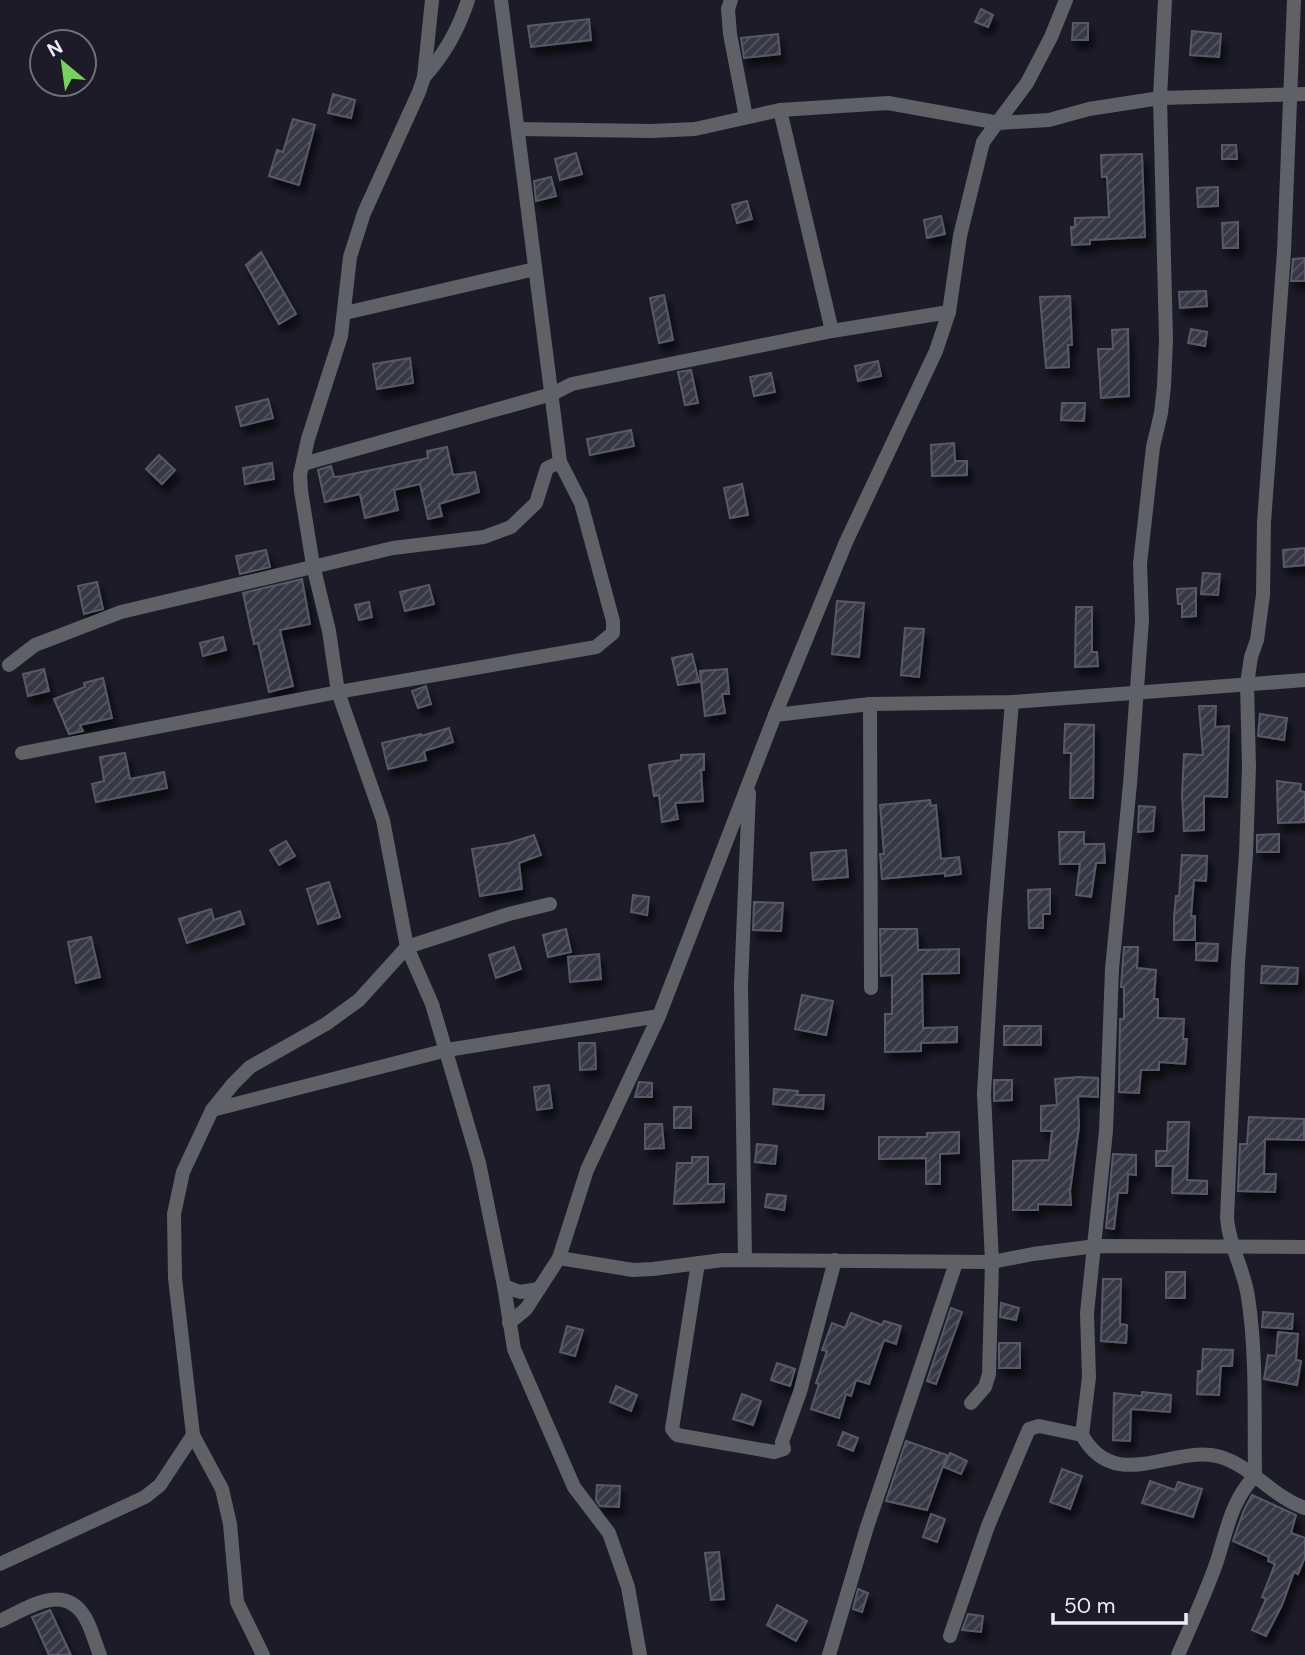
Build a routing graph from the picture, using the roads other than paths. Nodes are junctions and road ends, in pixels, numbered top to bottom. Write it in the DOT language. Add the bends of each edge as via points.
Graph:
graph roads {
  1 [pos="432,0"];
  2 [pos="468,0"];
  3 [pos="501,0"];
  4 [pos="731,0"];
  5 [pos="1066,0"];
  6 [pos="1165,0"];
  7 [pos="1294,0"];
  8 [pos="424,77"];
  9 [pos="1298,94"];
  10 [pos="1160,98"];
  11 [pos="780,110"];
  12 [pos="746,117"];
  13 [pos="999,122"];
  14 [pos="518,129"];
  15 [pos="535,269"];
  16 [pos="949,312"];
  17 [pos="345,313"];
  18 [pos="832,331"];
  19 [pos="552,394"];
  20 [pos="560,462"];
  21 [pos="303,464"];
  22 [pos="313,565"];
  23 [pos="9,665"];
  24 [pos="1305,680"];
  25 [pos="1247,684"];
  26 [pos="338,692"];
  27 [pos="1135,695"];
  28 [pos="1012,702"];
  29 [pos="870,704"];
  30 [pos="775,715"];
  31 [pos="22,753"];
  32 [pos="750,781"];
  33 [pos="550,904"];
  34 [pos="407,947"];
  35 [pos="871,988"];
  36 [pos="659,1016"];
  37 [pos="447,1049"];
  38 [pos="212,1110"];
  39 [pos="1096,1246"];
  40 [pos="1305,1247"];
  41 [pos="1233,1248"];
  42 [pos="559,1258"];
  43 [pos="745,1260"];
  44 [pos="835,1260"];
  45 [pos="992,1262"];
  46 [pos="698,1263"];
  47 [pos="957,1263"];
  48 [pos="504,1286"];
  49 [pos="539,1289"];
  50 [pos="509,1323"];
  51 [pos="971,1404"];
  52 [pos="194,1435"];
  53 [pos="1083,1435"];
  54 [pos="1255,1476"];
  55 [pos="1305,1508"];
  56 [pos="0,1564"];
  57 [pos="0,1621"];
  58 [pos="950,1636"];
  59 [pos="100,1655"];
  60 [pos="263,1655"];
  61 [pos="640,1655"];
  62 [pos="829,1655"];
  63 [pos="1178,1655"];
  1 -- 8 [label="street"];
  2 -- 8 [label="street" via="447,45"];
  3 -- 14 [label="street"];
  4 -- 12 [label="street" via="730,34"];
  5 -- 13 [label="street" via="1027,83"];
  6 -- 10 [label="street"];
  7 -- 9 [label="street"];
  8 -- 17 [label="street" via="364,213 351,257"];
  9 -- 10 [label="street"];
  9 -- 25 [label="street" via="1287,145 1263,595"];
  10 -- 13 [label="street" via="1049,120"];
  10 -- 27 [label="street" via="1164,374 1142,545"];
  11 -- 12 [label="street"];
  11 -- 13 [label="street" via="888,103"];
  11 -- 18 [label="street"];
  12 -- 14 [label="street" via="695,129"];
  13 -- 16 [label="street" via="978,156"];
  14 -- 15 [label="street"];
  15 -- 17 [label="street"];
  15 -- 19 [label="street"];
  16 -- 18 [label="street"];
  16 -- 30 [label="street"];
  17 -- 21 [label="street"];
  18 -- 19 [label="street" via="572,384"];
  19 -- 20 [label="street"];
  19 -- 21 [label="street"];
  20 -- 22 [label="street" via="547,468 536,503 511,527 484,537 393,548"];
  20 -- 26 [label="street" via="581,503 614,621 613,632 596,647"];
  21 -- 22 [label="street" via="301,491"];
  22 -- 23 [label="street" via="121,612 35,645"];
  22 -- 26 [label="street"];
  24 -- 25 [label="street"];
  25 -- 27 [label="street"];
  25 -- 41 [label="street" via="1247,842 1227,1218"];
  26 -- 31 [label="street"];
  26 -- 34 [label="street" via="383,820"];
  27 -- 28 [label="street"];
  27 -- 39 [label="street" via="1112,969 1107,1131"];
  28 -- 29 [label="street"];
  28 -- 45 [label="street" via="984,1094"];
  29 -- 30 [label="street"];
  29 -- 35 [label="street"];
  30 -- 32 [label="street"];
  32 -- 36 [label="street"];
  32 -- 43 [label="street" via="741,985"];
  33 -- 34 [label="street"];
  34 -- 37 [label="street"];
  34 -- 38 [label="street" via="359,1000 327,1024 250,1067"];
  36 -- 37 [label="street"];
  36 -- 42 [label="street" via="587,1170"];
  37 -- 38 [label="street"];
  37 -- 48 [label="street" via="479,1163"];
  38 -- 52 [label="street" via="183,1172 174,1214 175,1278"];
  39 -- 41 [label="street"];
  39 -- 45 [label="street"];
  39 -- 53 [label="street" via="1087,1313"];
  40 -- 41 [label="street"];
  41 -- 54 [label="street" via="1250,1308"];
  42 -- 46 [label="street" via="633,1269"];
  42 -- 49 [label="street"];
  43 -- 44 [label="street"];
  43 -- 46 [label="street"];
  44 -- 46 [label="street" via="782,1442 784,1449 774,1452 677,1435 672,1429"];
  44 -- 47 [label="street"];
  45 -- 47 [label="street"];
  45 -- 51 [label="street" via="989,1374"];
  47 -- 62 [label="street" via="867,1527"];
  48 -- 49 [label="street" via="520,1292"];
  48 -- 50 [label="street"];
  49 -- 50 [label="street"];
  50 -- 61 [label="street" via="514,1349 562,1464 585,1505 609,1533 628,1587"];
  52 -- 56 [label="street" via="160,1485 145,1497"];
  52 -- 60 [label="street" via="222,1489 237,1602"];
  53 -- 54 [label="street" via="1093,1450 1121,1464 1211,1455"];
  53 -- 58 [label="street" via="1039,1426 1030,1429 988,1526"];
  54 -- 55 [label="street" via="1281,1498"];
  54 -- 63 [label="street" via="1233,1511"];
  57 -- 59 [label="street" via="48,1599 69,1601 85,1617"];
}
